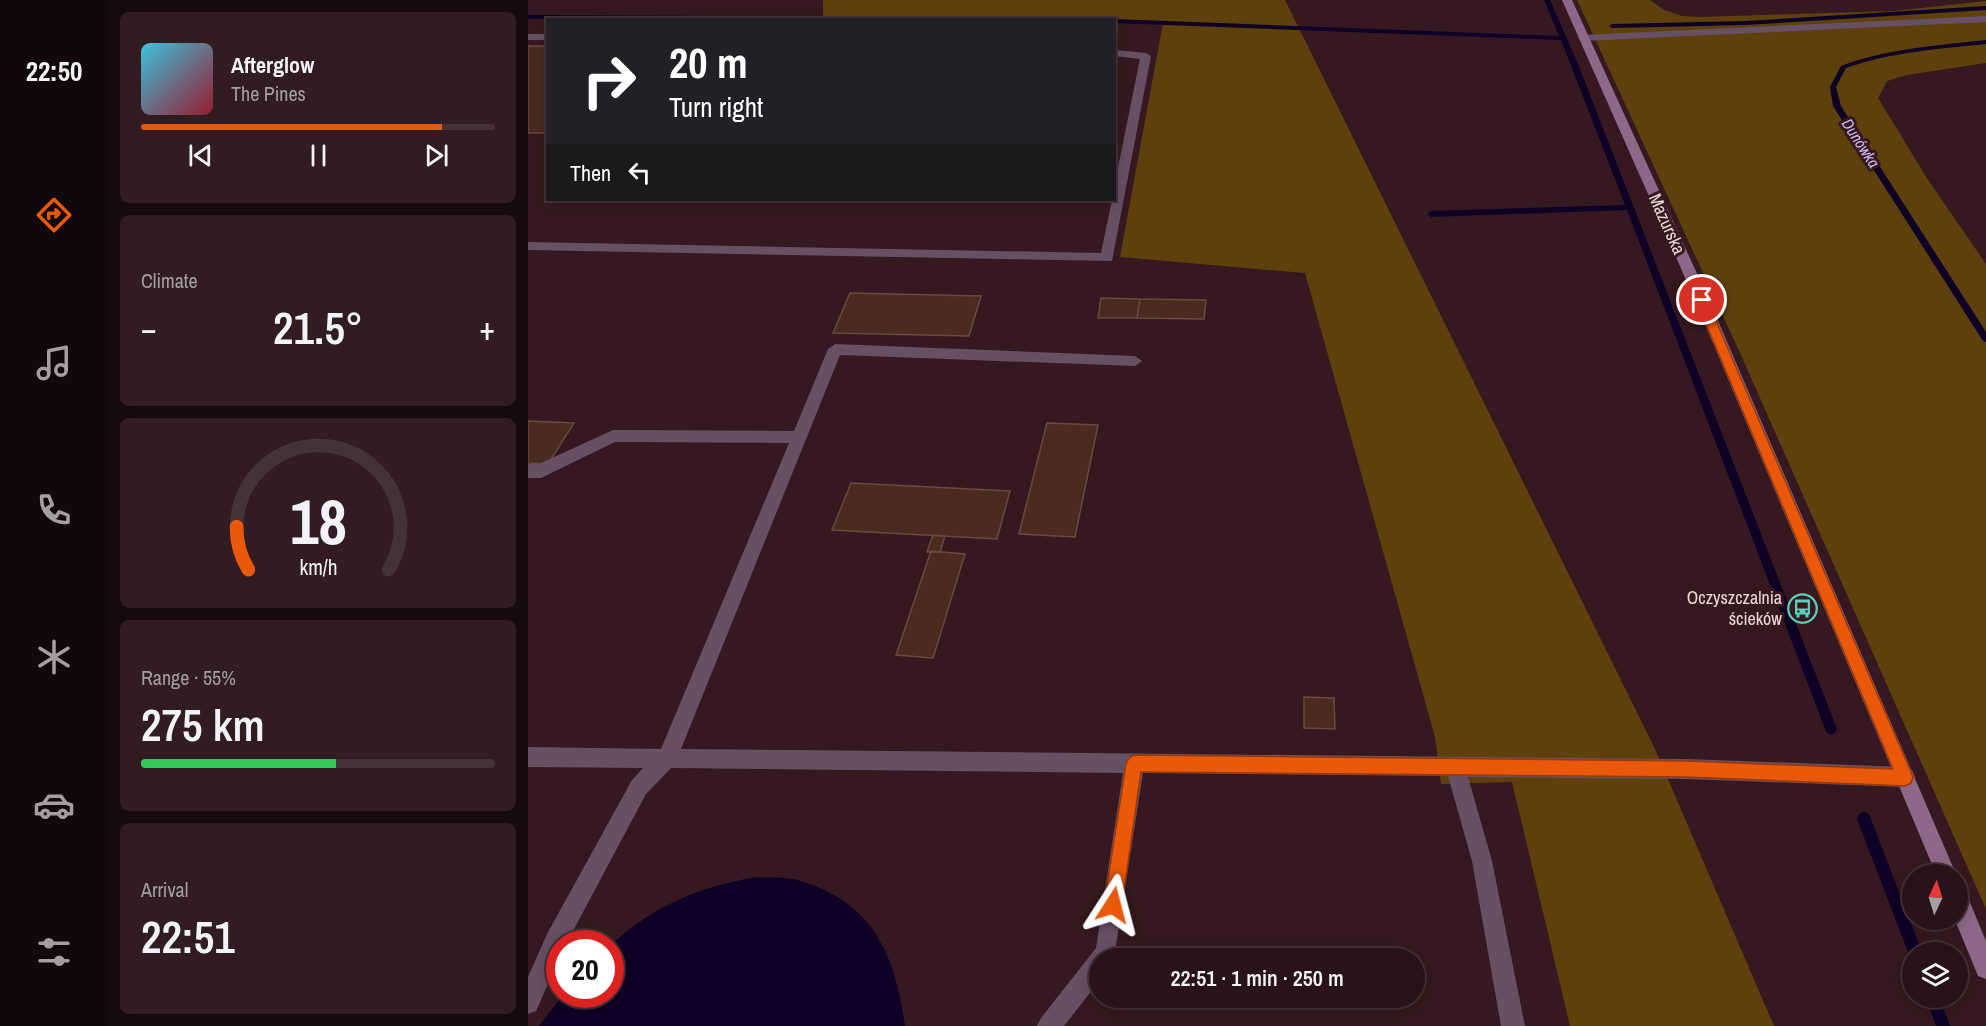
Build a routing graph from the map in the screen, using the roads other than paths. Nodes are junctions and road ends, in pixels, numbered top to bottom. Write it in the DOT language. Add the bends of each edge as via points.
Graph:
graph roads {
  1 [pos="1567,0"];
  2 [pos="1986,19"];
  3 [pos="528,37"];
  4 [pos="546,37"];
  5 [pos="1583,38"];
  6 [pos="1116,53"];
  7 [pos="528,246"];
  8 [pos="1136,361"];
  9 [pos="799,437"];
  10 [pos="528,471"];
  11 [pos="528,757"];
  12 [pos="667,758"];
  13 [pos="1134,764"];
  14 [pos="1455,768"];
  15 [pos="1905,777"];
  16 [pos="1942,864"];
  17 [pos="1968,925"];
  18 [pos="1107,948"];
  19 [pos="1986,968"];
  20 [pos="1089,974"];
  21 [pos="528,1003"];
  22 [pos="1049,1026"];
  23 [pos="1513,1026"];
  1 -- 5 [label="main road, Mazurska"];
  2 -- 5 [label="lane"];
  3 -- 4 [label="lane"];
  5 -- 15 [label="main road, Mazurska" via="1702,300"];
  6 -- 7 [label="lane" via="1146,56 1107,258"];
  8 -- 9 [label="lane" via="835,349"];
  9 -- 10 [label="lane" via="613,436 541,471"];
  9 -- 12 [label="lane"];
  11 -- 12 [label="lane"];
  12 -- 13 [label="lane"];
  12 -- 21 [label="lane" via="639,787 555,942"];
  13 -- 14 [label="lane"];
  13 -- 18 [label="lane"];
  14 -- 15 [label="lane" via="1686,769"];
  14 -- 23 [label="lane" via="1482,861"];
  15 -- 16 [label="main road, Mazurska"];
  17 -- 19 [label="main road"];
  20 -- 22 [label="lane"];
}
